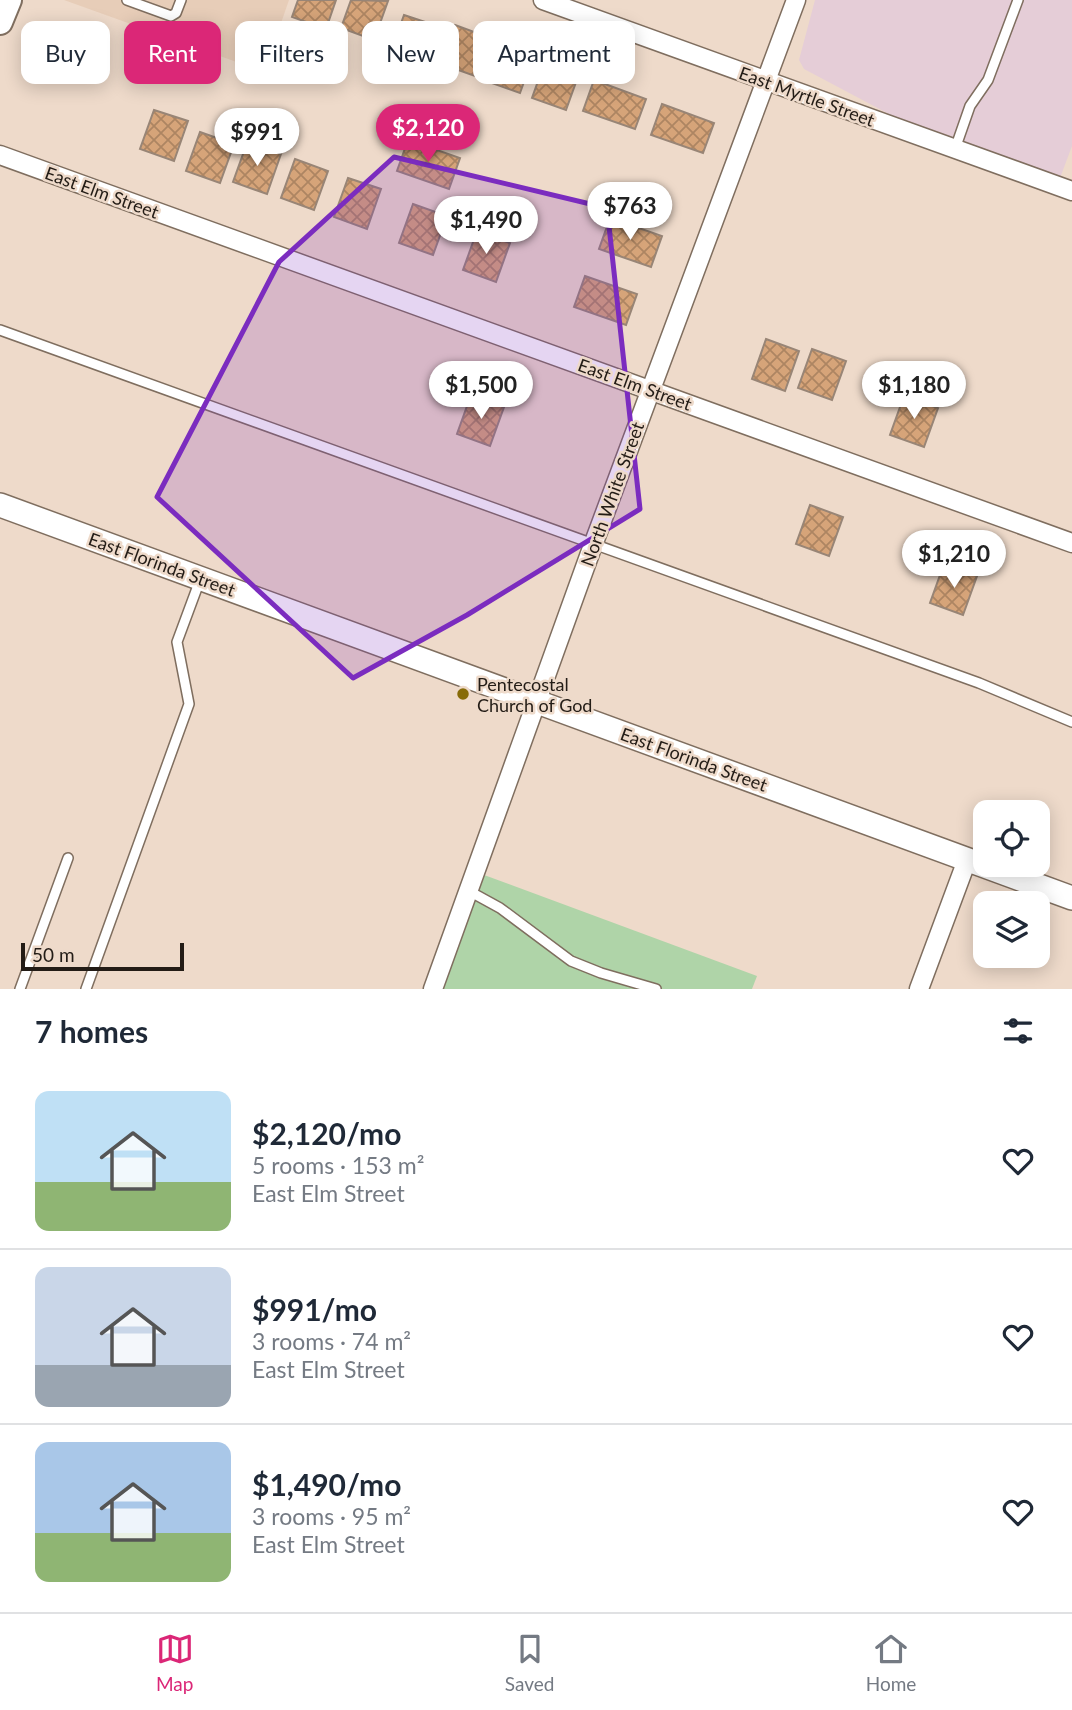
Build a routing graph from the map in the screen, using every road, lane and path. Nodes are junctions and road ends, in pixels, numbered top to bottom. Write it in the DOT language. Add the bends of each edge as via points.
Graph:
graph roads {
  1 [pos="9,0"];
  2 [pos="127,0"];
  3 [pos="181,0"];
  4 [pos="543,0"];
  5 [pos="796,0"];
  6 [pos="1018,0"];
  7 [pos="0,22"];
  8 [pos="767,81"];
  9 [pos="955,149"];
  10 [pos="0,155"];
  11 [pos="1072,191"];
  12 [pos="0,330"];
  13 [pos="651,390"];
  14 [pos="0,505"];
  15 [pos="1072,543"];
  16 [pos="593,545"];
  17 [pos="201,578"];
  18 [pos="537,701"];
  19 [pos="1072,722"];
  20 [pos="68,858"];
  21 [pos="967,860"];
  22 [pos="470,891"];
  23 [pos="1072,898"];
  24 [pos="20,989"];
  25 [pos="86,989"];
  26 [pos="433,989"];
  27 [pos="656,989"];
  28 [pos="919,989"];
  1 -- 7 [label="main road"];
  2 -- 3 [label="lane" via="171,16"];
  4 -- 8 [label="street, East Myrtle Street"];
  5 -- 8 [label="street, North White Street"];
  6 -- 9 [label="lane" via="988,80 970,106"];
  8 -- 9 [label="street, East Myrtle Street"];
  8 -- 13 [label="street, North White Street"];
  9 -- 11 [label="street, East Myrtle Street"];
  10 -- 13 [label="street, East Elm Street"];
  12 -- 16 [label="lane"];
  13 -- 15 [label="street, East Elm Street"];
  13 -- 16 [label="street, North White Street"];
  14 -- 17 [label="street, East Florinda Street"];
  16 -- 18 [label="street, North White Street"];
  16 -- 19 [label="lane" via="979,683"];
  17 -- 18 [label="street, East Florinda Street"];
  17 -- 25 [label="lane" via="177,642 189,704"];
  18 -- 21 [label="street, East Florinda Street"];
  18 -- 22 [label="street, North White Street"];
  20 -- 24 [label="lane"];
  21 -- 23 [label="street, East Florinda Street"];
  21 -- 28 [label="street"];
  22 -- 26 [label="street, North White Street"];
  22 -- 27 [label="lane" via="571,961"];
}
